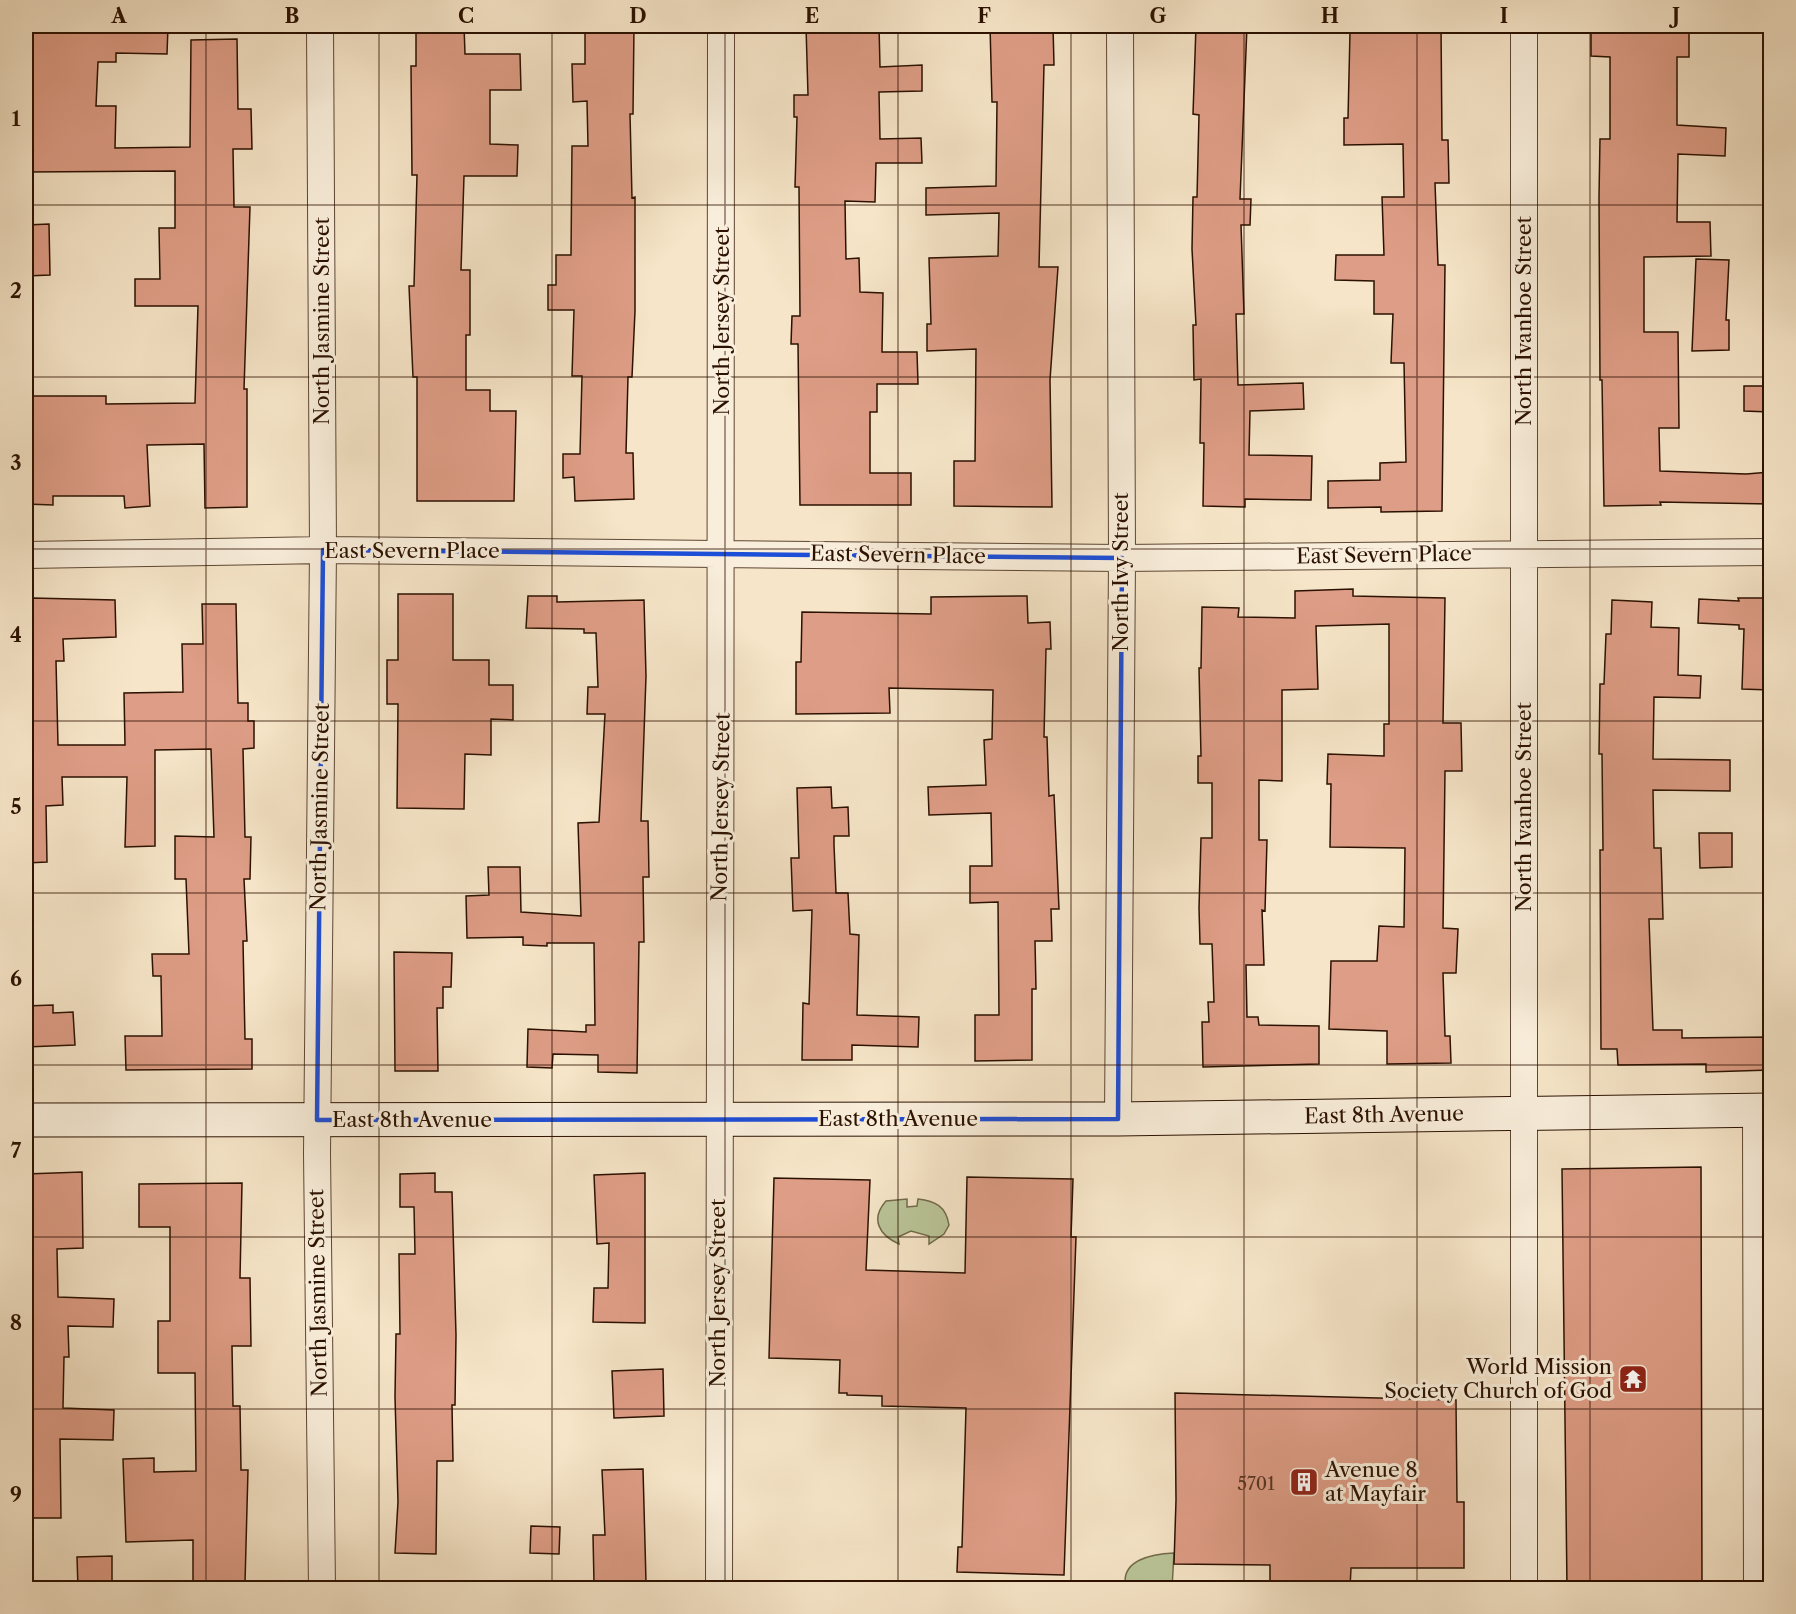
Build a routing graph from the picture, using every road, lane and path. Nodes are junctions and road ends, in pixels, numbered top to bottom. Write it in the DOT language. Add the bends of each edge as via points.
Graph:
graph roads {
  1 [pos="320,26"];
  2 [pos="721,26"];
  3 [pos="1120,26"];
  4 [pos="1524,26"];
  5 [pos="323,550"];
  6 [pos="1770,552"];
  7 [pos="723,553"];
  8 [pos="1524,554"];
  9 [pos="26,555"];
  10 [pos="1122,558"];
  11 [pos="1763,1111"];
  12 [pos="1524,1113"];
  13 [pos="1118,1119"];
  14 [pos="26,1120"];
  15 [pos="317,1120"];
  16 [pos="718,1120"];
  17 [pos="322,1588"];
  18 [pos="719,1588"];
  19 [pos="1524,1588"];
  20 [pos="1757,1588"];
  1 -- 5 [label="street, North Jasmine Street"];
  2 -- 7 [label="street, North Jersey Street"];
  3 -- 10 [label="street, North Ivy Street"];
  4 -- 8 [label="street, North Ivanhoe Street"];
  5 -- 7 [label="street, East Severn Place"];
  5 -- 9 [label="street, East Severn Place"];
  5 -- 15 [label="street, North Jasmine Street"];
  6 -- 8 [label="street, East Severn Place"];
  7 -- 10 [label="street, East Severn Place"];
  7 -- 16 [label="street, North Jersey Street"];
  8 -- 10 [label="street, East Severn Place"];
  8 -- 12 [label="street, North Ivanhoe Street"];
  10 -- 13 [label="street, North Ivy Street"];
  11 -- 12 [label="street, East 8th Avenue"];
  11 -- 20 [label="street"];
  12 -- 13 [label="street, East 8th Avenue"];
  12 -- 19 [label="street, North Ivanhoe Street"];
  13 -- 16 [label="street, East 8th Avenue"];
  14 -- 15 [label="street, East 8th Avenue"];
  15 -- 16 [label="street, East 8th Avenue"];
  15 -- 17 [label="street, North Jasmine Street"];
  16 -- 18 [label="street, North Jersey Street"];
}
